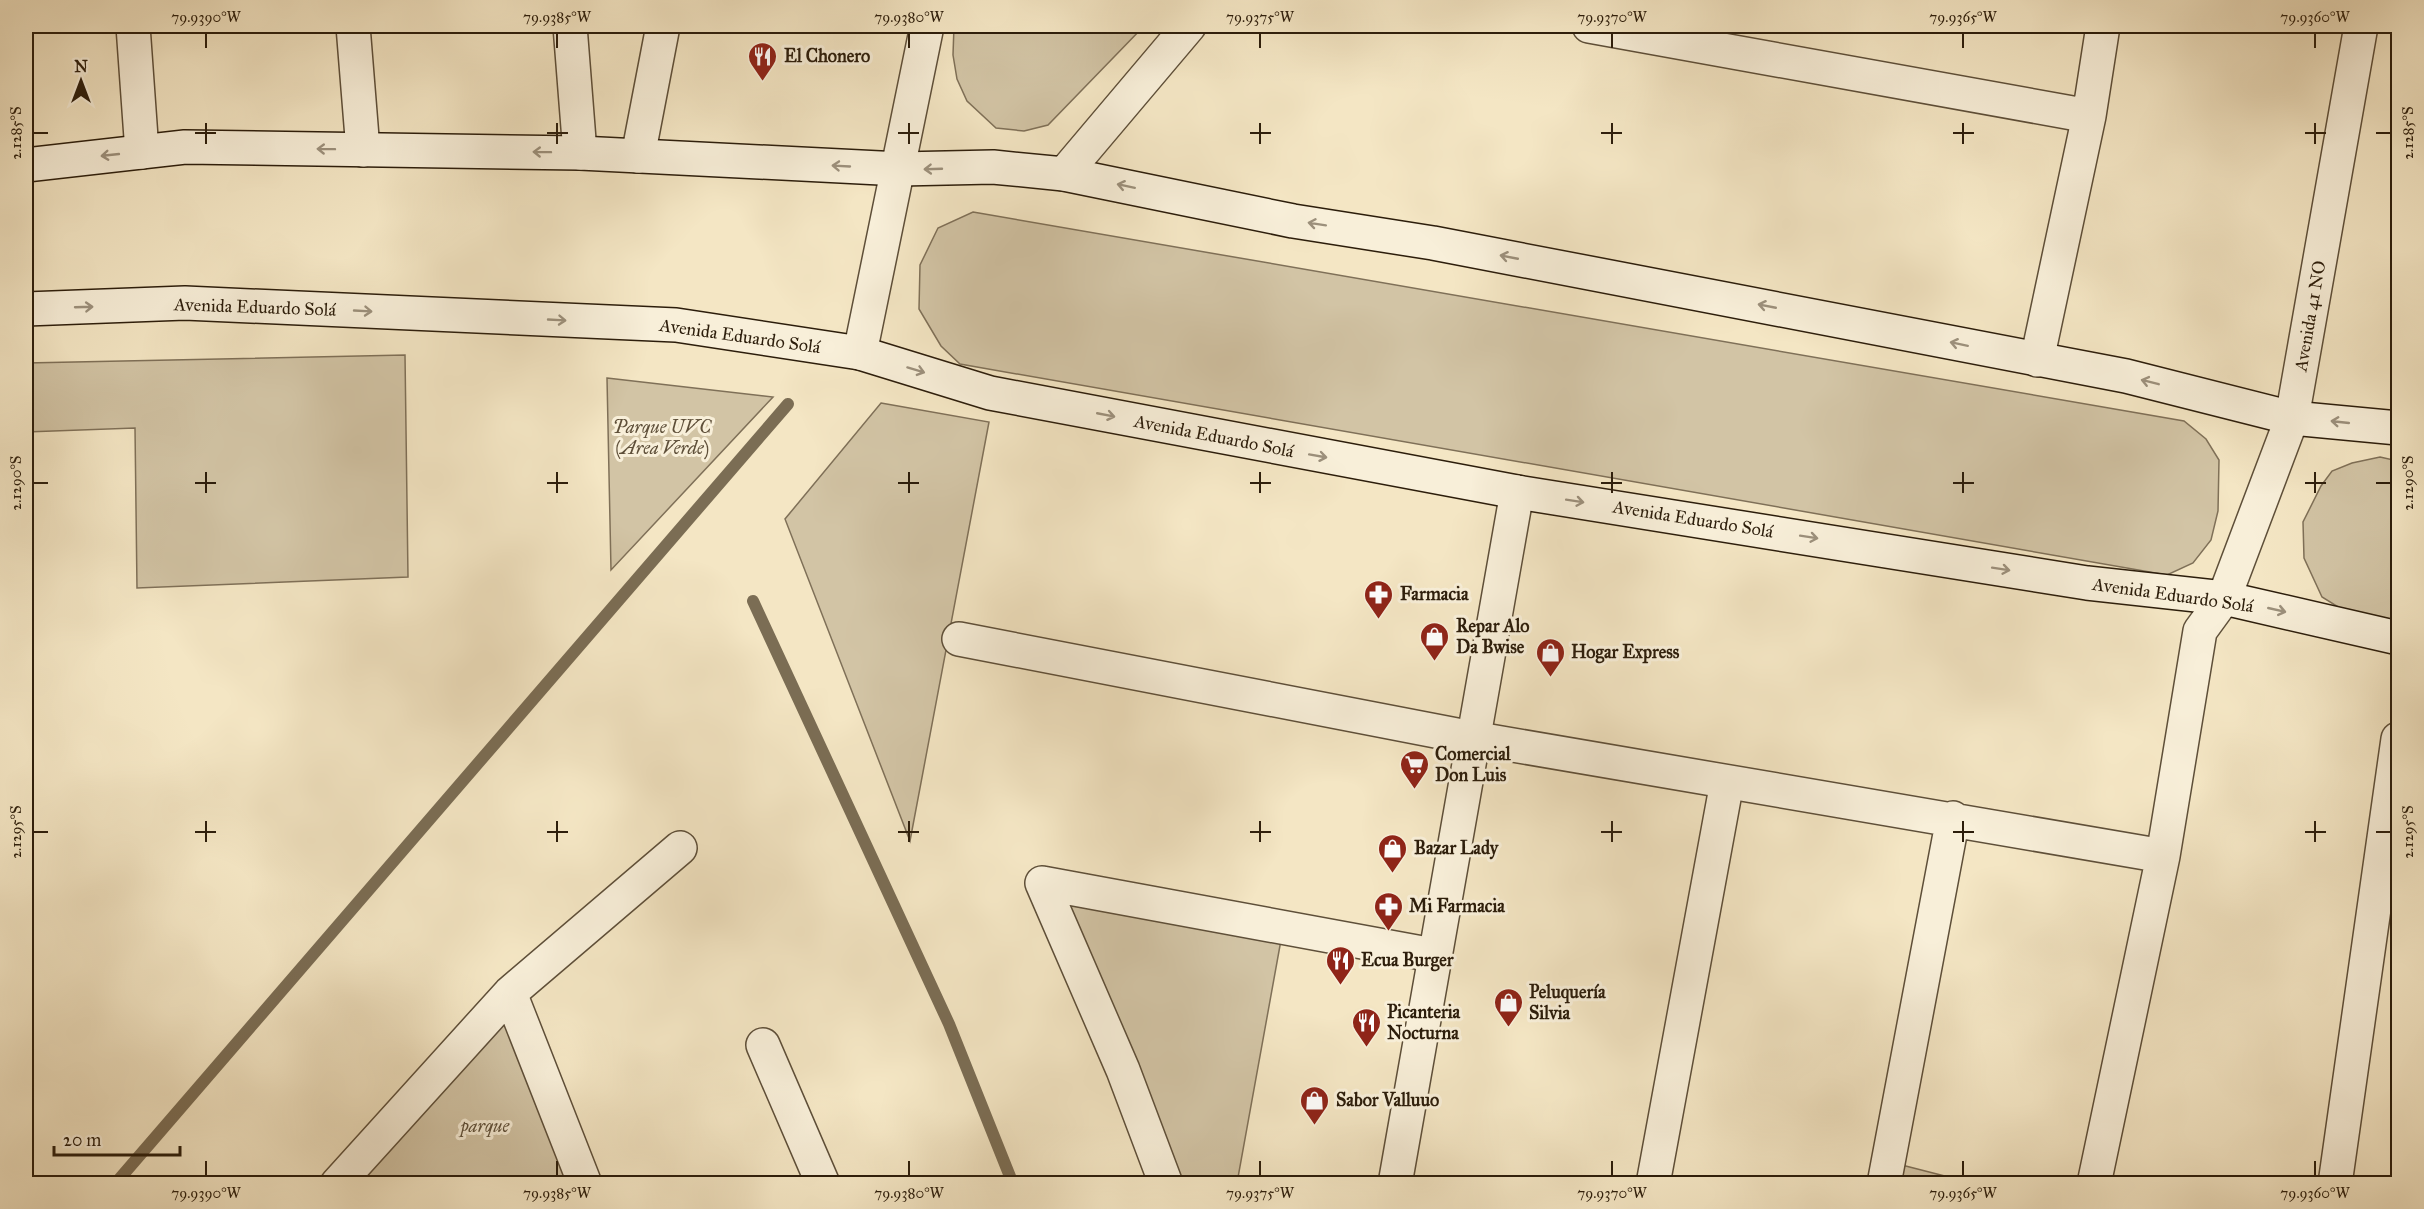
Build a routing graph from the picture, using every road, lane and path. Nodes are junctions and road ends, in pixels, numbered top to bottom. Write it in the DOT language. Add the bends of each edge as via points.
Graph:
graph roads {
  1 [pos="133,26"];
  2 [pos="353,26"];
  3 [pos="570,26"];
  4 [pos="663,26"];
  5 [pos="927,26"];
  6 [pos="1189,26"];
  7 [pos="1589,26"];
  8 [pos="2103,26"];
  9 [pos="2361,26"];
  10 [pos="2089,116"];
  11 [pos="363,150"];
  12 [pos="142,152"];
  13 [pos="580,153"];
  14 [pos="638,156"];
  15 [pos="26,165"];
  16 [pos="900,170"];
  17 [pos="1064,174"];
  18 [pos="26,309"];
  19 [pos="860,353"];
  20 [pos="2037,360"];
  21 [pos="2292,418"];
  22 [pos="2398,428"];
  23 [pos="1517,492"];
  24 [pos="2224,598"];
  25 [pos="2398,638"];
  26 [pos="959,639"];
  27 [pos="1472,738"];
  28 [pos="2398,739"];
  29 [pos="1727,782"];
  30 [pos="1953,818"];
  31 [pos="680,848"];
  32 [pos="2163,856"];
  33 [pos="1433,955"];
  34 [pos="510,993"];
  35 [pos="763,1045"];
  36 [pos="337,1184"];
  37 [pos="585,1184"];
  38 [pos="823,1184"];
  39 [pos="1166,1184"];
  40 [pos="1395,1184"];
  41 [pos="1653,1184"];
  42 [pos="1884,1184"];
  43 [pos="2094,1184"];
  44 [pos="2335,1184"];
  1 -- 12 [label="street"];
  2 -- 11 [label="street"];
  3 -- 13 [label="street"];
  4 -- 14 [label="street"];
  5 -- 16 [label="street"];
  6 -- 17 [label="street"];
  7 -- 10 [label="street"];
  8 -- 10 [label="street"];
  9 -- 21 [label="street, Avenida 41 NO"];
  10 -- 20 [label="street"];
  11 -- 12 [label="street, one-way" via="185,147"];
  13 -- 11 [label="street, one-way"];
  12 -- 15 [label="street, one-way"];
  13 -- 14 [label="street"];
  16 -- 14 [label="street, one-way"];
  17 -- 16 [label="street, one-way" via="993,167"];
  16 -- 19 [label="street"];
  20 -- 17 [label="street, one-way"];
  18 -- 19 [label="street, Avenida Eduardo Solá, one-way" via="185,303 676,325"];
  19 -- 23 [label="street, Avenida Eduardo Solá, one-way" via="990,393"];
  21 -- 20 [label="street, one-way" via="2126,376"];
  22 -- 21 [label="street, one-way"];
  21 -- 24 [label="street, Avenida 41 NO"];
  23 -- 24 [label="street, Avenida Eduardo Solá, one-way" via="2087,583"];
  23 -- 27 [label="street"];
  24 -- 25 [label="street, Avenida Eduardo Solá, one-way"];
  24 -- 32 [label="street, Avenida 41 NO" via="2200,631"];
  26 -- 27 [label="street"];
  27 -- 29 [label="street"];
  27 -- 33 [label="street"];
  28 -- 44 [label="street"];
  29 -- 30 [label="street"];
  29 -- 41 [label="street"];
  30 -- 32 [label="street"];
  30 -- 42 [label="street"];
  31 -- 34 [label="street"];
  32 -- 43 [label="street, Avenida 41 NO"];
  33 -- 39 [label="street" via="1042,883 1123,1070"];
  33 -- 40 [label="street"];
  34 -- 36 [label="street"];
  34 -- 37 [label="street"];
  35 -- 38 [label="street"];
}
